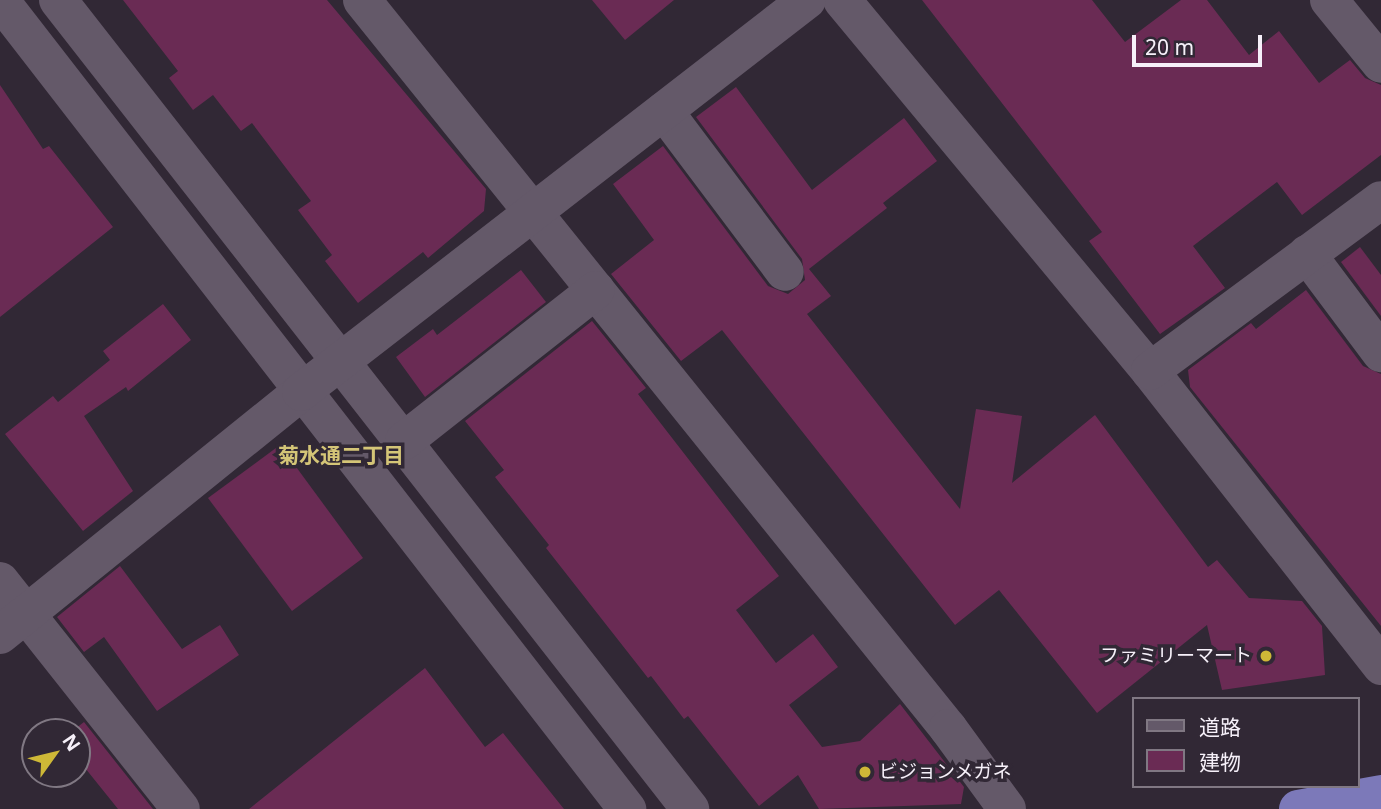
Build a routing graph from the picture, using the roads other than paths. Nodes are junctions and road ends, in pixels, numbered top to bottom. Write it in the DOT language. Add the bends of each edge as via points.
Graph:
graph roads {
  1 [pos="0,0"];
  2 [pos="58,0"];
  3 [pos="362,0"];
  4 [pos="807,0"];
  5 [pos="842,0"];
  6 [pos="1329,0"];
  7 [pos="1381,64"];
  8 [pos="664,111"];
  9 [pos="1381,200"];
  10 [pos="534,212"];
  11 [pos="1307,254"];
  12 [pos="785,272"];
  13 [pos="596,290"];
  14 [pos="1381,353"];
  15 [pos="342,362"];
  16 [pos="1150,371"];
  17 [pos="301,392"];
  18 [pos="404,441"];
  19 [pos="0,581"];
  20 [pos="13,624"];
  21 [pos="1381,666"];
  22 [pos="1381,794"];
  23 [pos="181,809"];
  24 [pos="627,809"];
  25 [pos="690,809"];
  26 [pos="1007,809"];
  27 [pos="1298,809"];
  1 -- 17 [label="street"];
  2 -- 15 [label="street"];
  3 -- 10 [label="street"];
  4 -- 8 [label="street"];
  5 -- 16 [label="street"];
  6 -- 7 [label="street"];
  8 -- 10 [label="street"];
  8 -- 12 [label="street"];
  9 -- 11 [label="street"];
  10 -- 13 [label="street"];
  10 -- 15 [label="street"];
  11 -- 14 [label="street"];
  11 -- 16 [label="street"];
  13 -- 18 [label="street"];
  13 -- 26 [label="street" via="948,728"];
  15 -- 17 [label="street"];
  15 -- 18 [label="street"];
  16 -- 21 [label="street"];
  17 -- 20 [label="street"];
  17 -- 24 [label="street"];
  18 -- 25 [label="street"];
  19 -- 20 [label="street"];
  20 -- 23 [label="street"];
  22 -- 27 [label="highway"];
}
